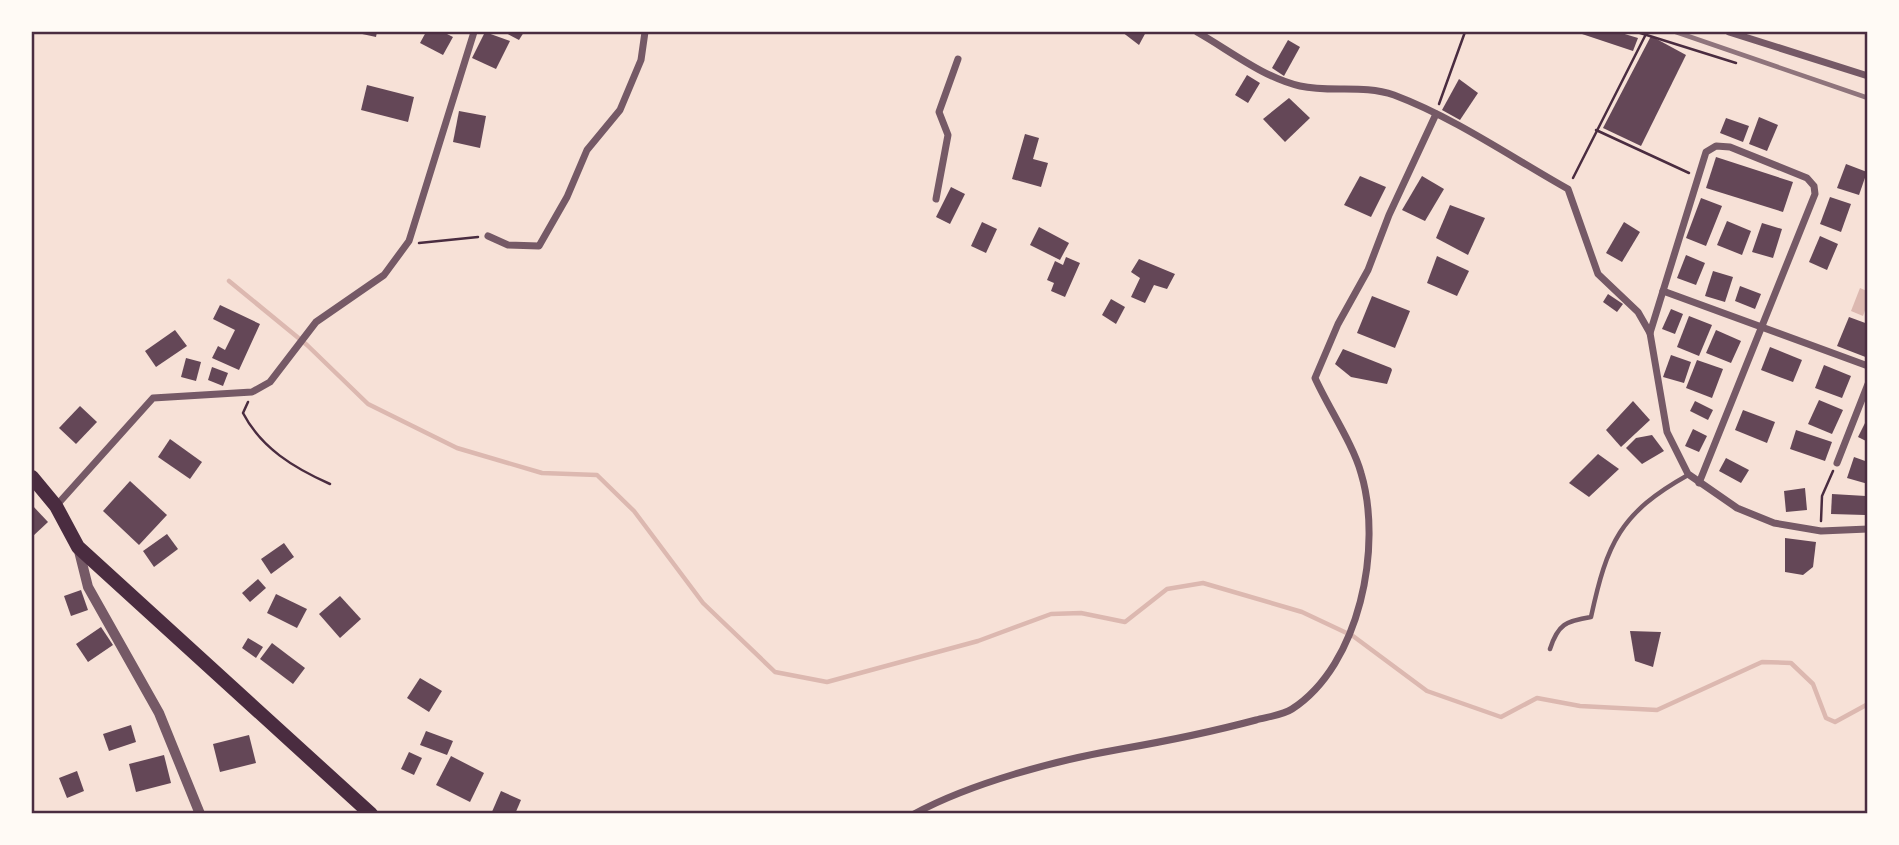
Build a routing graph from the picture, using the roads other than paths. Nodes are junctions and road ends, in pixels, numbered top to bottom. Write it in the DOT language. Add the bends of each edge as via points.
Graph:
graph roads {
  1 [pos="474,32"];
  2 [pos="645,32"];
  3 [pos="1197,32"];
  4 [pos="1730,32"];
  5 [pos="958,59"];
  6 [pos="1867,76"];
  7 [pos="1436,114"];
  8 [pos="936,199"];
  9 [pos="488,236"];
  10 [pos="1663,291"];
  11 [pos="1761,327"];
  12 [pos="1650,333"];
  13 [pos="1867,366"];
  14 [pos="1867,384"];
  15 [pos="1837,463"];
  16 [pos="1688,474"];
  17 [pos="32,477"];
  18 [pos="1699,483"];
  19 [pos="56,506"];
  20 [pos="1867,529"];
  21 [pos="78,547"];
  22 [pos="1550,649"];
  23 [pos="200,814"];
  24 [pos="371,814"];
  25 [pos="914,814"];
  1 -- 19 [label="street" via="409,241 384,275 316,322 270,382 252,392 153,398"];
  2 -- 9 [label="street" via="641,60 620,110 587,150 539,246 508,245"];
  3 -- 7 [label="street" via="1283,82 1392,94"];
  4 -- 6 [label="street"];
  5 -- 8 [label="street" via="939,112 948,135"];
  7 -- 12 [label="street" via="1568,189 1598,275 1638,312"];
  7 -- 25 [label="street" via="1315,378 1360,470 1370,506 1368,569 1354,619 1327,676 1291,710 1188,738 1069,761 952,794"];
  10 -- 11 [label="street"];
  10 -- 11 [label="street" via="1706,152 1716,146 1730,147 1807,178 1814,186 1815,194"];
  10 -- 12 [label="street"];
  11 -- 13 [label="street"];
  11 -- 18 [label="street"];
  12 -- 16 [label="street" via="1667,432"];
  14 -- 15 [label="street"];
  16 -- 18 [label="street"];
  16 -- 22 [label="lane" via="1633,514 1614,539 1591,617 1565,621 1556,630"];
  17 -- 19 [label="highway"];
  18 -- 20 [label="street" via="1737,508 1774,523 1821,531"];
  19 -- 21 [label="highway"];
  21 -- 23 [label="street" via="88,587 159,713"];
  21 -- 24 [label="highway"];
}
